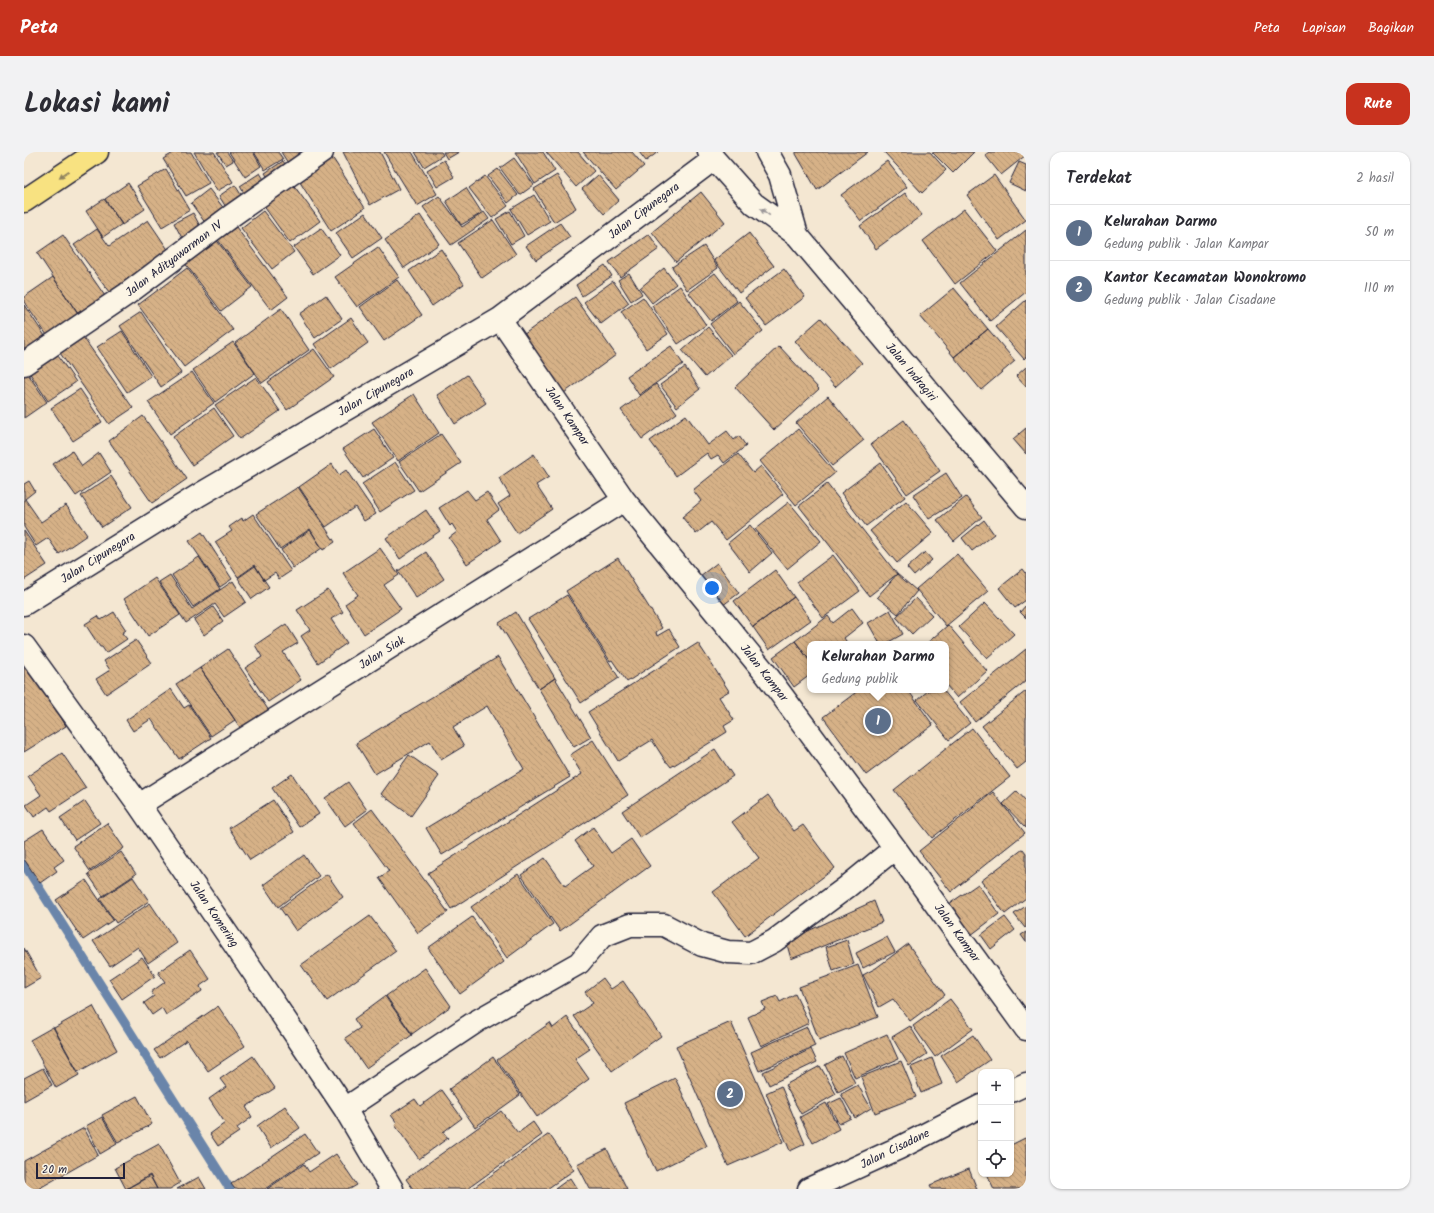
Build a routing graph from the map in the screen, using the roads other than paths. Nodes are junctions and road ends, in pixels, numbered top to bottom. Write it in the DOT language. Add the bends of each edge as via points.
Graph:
graph roads {
  1 [pos="97,152"];
  2 [pos="322,152"];
  3 [pos="767,152"];
  4 [pos="712,156"];
  5 [pos="24,201"];
  6 [pos="797,235"];
  7 [pos="500,319"];
  8 [pos="24,364"];
  9 [pos="624,500"];
  10 [pos="1026,507"];
  11 [pos="24,604"];
  12 [pos="24,646"];
  13 [pos="139,806"];
  14 [pos="895,848"];
  15 [pos="1026,1029"];
  16 [pos="1026,1084"];
  17 [pos="1014,1090"];
  18 [pos="978,1108"];
  19 [pos="345,1109"];
  20 [pos="392,1189"];
  21 [pos="809,1189"];
  1 -- 5 [label="main road, one-way"];
  2 -- 8 [label="street, Jalan Adityawarman IV" via="127,294"];
  3 -- 6 [label="street, Jalan Indragiri" via="780,175"];
  6 -- 4 [label="street, Jalan Indragiri, one-way" via="754,204"];
  4 -- 7 [label="street, Jalan Cipunegara"];
  6 -- 10 [label="street, Jalan Indragiri"];
  7 -- 9 [label="street, Jalan Kampar"];
  7 -- 11 [label="street, Jalan Cipunegara" via="200,495"];
  9 -- 13 [label="street, Jalan Siak"];
  9 -- 14 [label="street, Jalan Kampar" via="766,674"];
  12 -- 13 [label="street, Jalan Komering"];
  13 -- 19 [label="street, Jalan Komering"];
  14 -- 15 [label="street, Jalan Kampar"];
  14 -- 19 [label="street" via="780,937 751,953 728,952 702,945 664,925 630,925 602,936 579,963 476,1022"];
  16 -- 17 [label="street"];
  18 -- 21 [label="street, Jalan Cisadane" via="899,1148"];
  19 -- 20 [label="street, Jalan Komering"];
}
